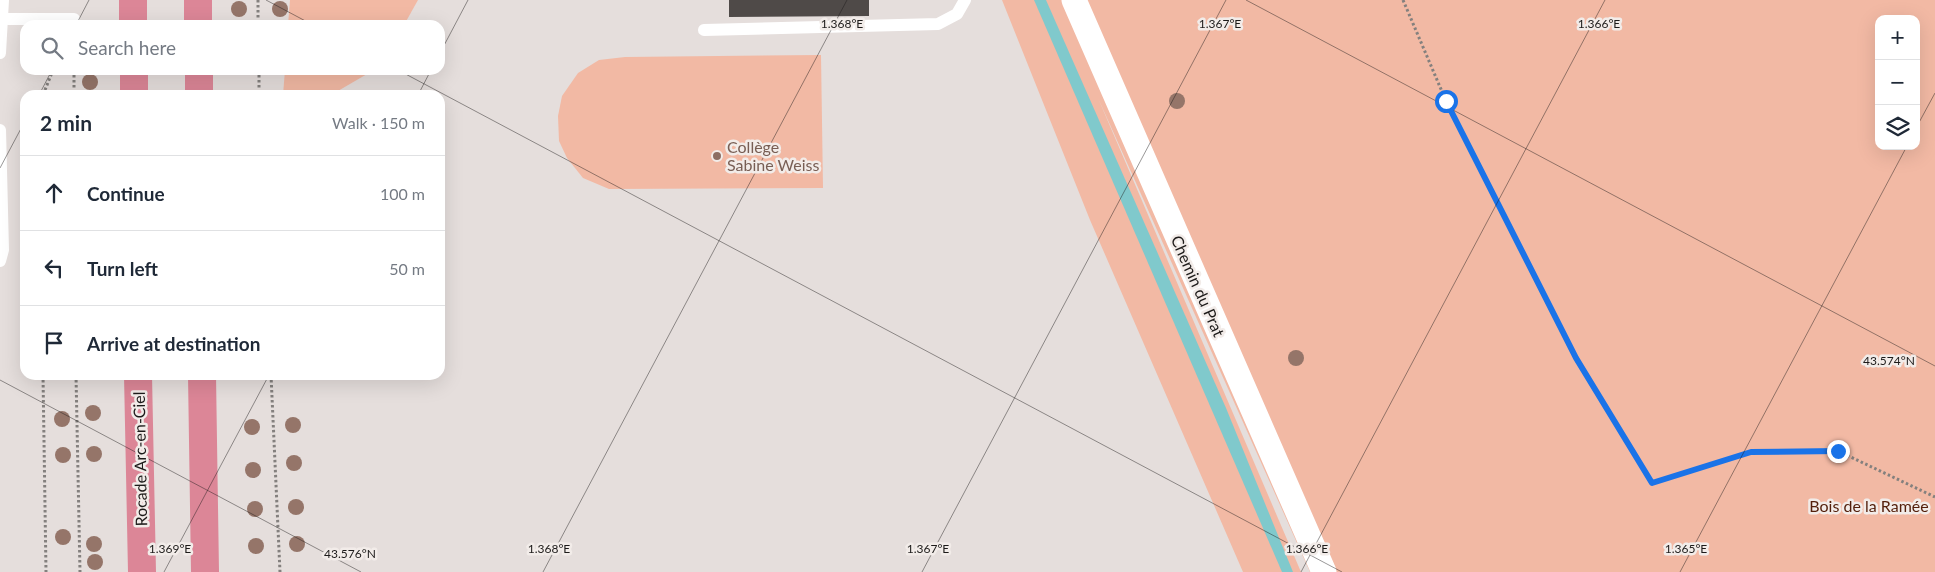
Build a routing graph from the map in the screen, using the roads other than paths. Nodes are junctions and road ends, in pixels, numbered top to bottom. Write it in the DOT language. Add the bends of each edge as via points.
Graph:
graph roads {
  1 [pos="3,0"];
  2 [pos="133,0"];
  3 [pos="198,0"];
  4 [pos="966,0"];
  5 [pos="1074,0"];
  6 [pos="1,18"];
  7 [pos="74,19"];
  8 [pos="133,20"];
  9 [pos="198,20"];
  10 [pos="704,30"];
  11 [pos="0,53"];
  12 [pos="134,75"];
  13 [pos="199,75"];
  14 [pos="134,90"];
  15 [pos="199,90"];
  16 [pos="0,130"];
  17 [pos="0,261"];
  18 [pos="138,380"];
  19 [pos="202,380"];
  20 [pos="142,572"];
  21 [pos="205,572"];
  22 [pos="1324,572"];
  1 -- 6 [label="lane"];
  2 -- 8 [label="highway"];
  3 -- 9 [label="highway"];
  4 -- 10 [label="lane" via="957,14 938,24"];
  5 -- 22 [label="street, Chemin du Prat"];
  6 -- 7 [label="lane"];
  6 -- 11 [label="lane"];
  12 -- 14 [label="highway"];
  13 -- 15 [label="highway"];
  16 -- 17 [label="lane" via="3,250"];
  18 -- 20 [label="highway, Rocade Arc-en-Ciel"];
  19 -- 21 [label="highway"];
}
